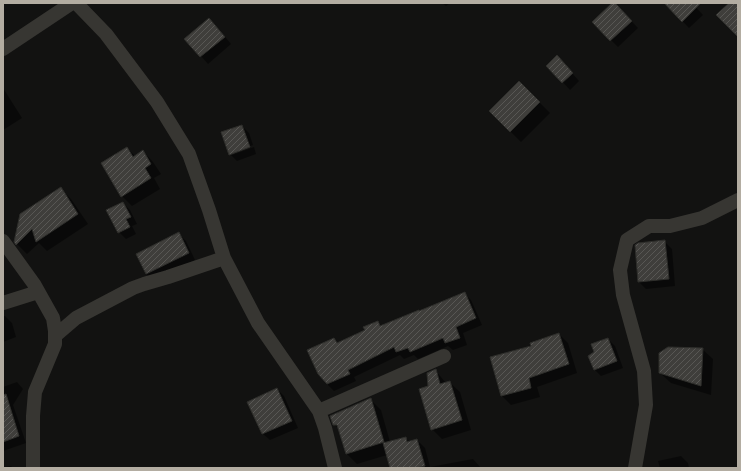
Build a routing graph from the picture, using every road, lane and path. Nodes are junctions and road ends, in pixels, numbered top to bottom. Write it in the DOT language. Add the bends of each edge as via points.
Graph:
graph roads {
  1 [pos="72,3"];
  2 [pos="76,3"];
  3 [pos="3,49"];
  4 [pos="738,200"];
  5 [pos="3,241"];
  6 [pos="224,258"];
  7 [pos="38,292"];
  8 [pos="3,303"];
  9 [pos="53,318"];
  10 [pos="76,318"];
  11 [pos="55,336"];
  12 [pos="444,356"];
  13 [pos="319,411"];
  14 [pos="33,468"];
  15 [pos="335,468"];
  16 [pos="635,468"];
  1 -- 3 [label="street"];
  2 -- 6 [label="street" via="106,34 158,102 189,154"];
  4 -- 16 [label="street" via="702,218 670,226 649,226 627,240 620,270 623,295 644,372 646,405"];
  5 -- 7 [label="street"];
  6 -- 10 [label="street" via="144,284"];
  6 -- 13 [label="street" via="258,323"];
  7 -- 8 [label="street"];
  7 -- 9 [label="street"];
  9 -- 10 [label="street"];
  9 -- 11 [label="street"];
  10 -- 11 [label="street"];
  11 -- 14 [label="street" via="55,344 35,392"];
  12 -- 13 [label="street"];
  13 -- 15 [label="street"];
}
